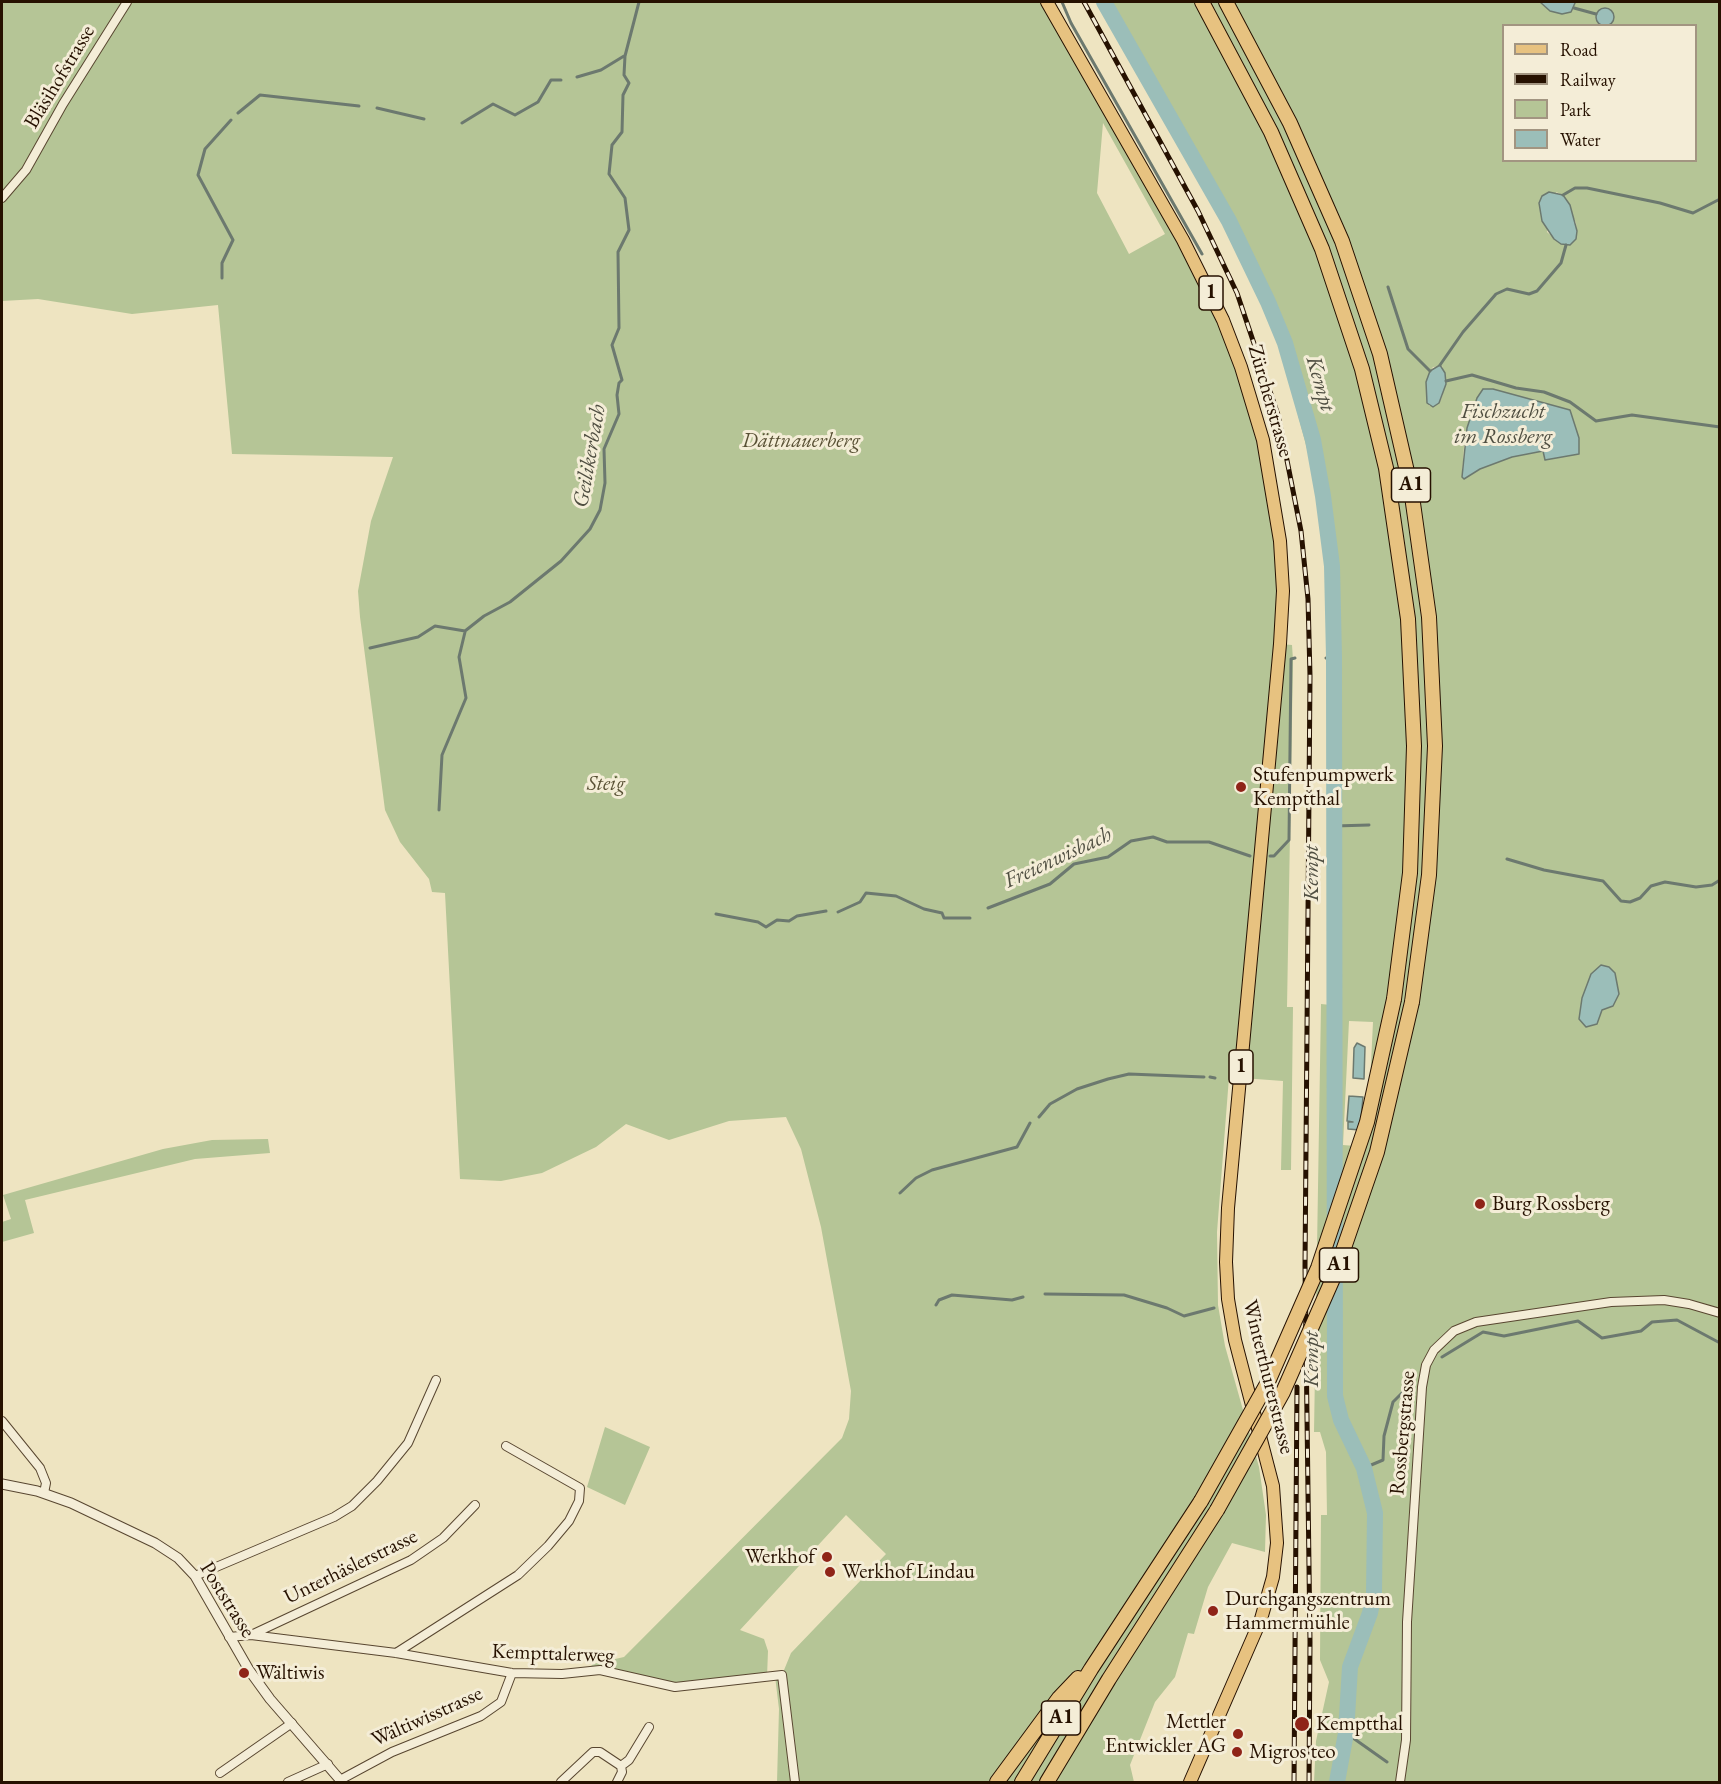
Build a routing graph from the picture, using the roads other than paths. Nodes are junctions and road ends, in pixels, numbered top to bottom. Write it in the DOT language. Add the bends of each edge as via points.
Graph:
graph roads {
  1 [pos="127,2"];
  2 [pos="1047,2"];
  3 [pos="1202,2"];
  4 [pos="1227,2"];
  5 [pos="2,198"];
  6 [pos="1261,857"];
  7 [pos="1719,1313"];
  8 [pos="436,1380"];
  9 [pos="2,1421"];
  10 [pos="506,1446"];
  11 [pos="2,1484"];
  12 [pos="44,1493"];
  13 [pos="475,1505"];
  14 [pos="195,1576"];
  15 [pos="251,1635"];
  16 [pos="229,1637"];
  17 [pos="396,1653"];
  18 [pos="1100,1654"];
  19 [pos="512,1673"];
  20 [pos="292,1723"];
  21 [pos="649,1727"];
  22 [pos="328,1764"];
  23 [pos="621,1766"];
  24 [pos="220,1773"];
  25 [pos="341,1781"];
  26 [pos="288,1782"];
  27 [pos="561,1782"];
  28 [pos="617,1782"];
  29 [pos="795,1782"];
  30 [pos="997,1782"];
  31 [pos="1022,1782"];
  32 [pos="1047,1782"];
  33 [pos="1190,1782"];
  34 [pos="1400,1782"];
  1 -- 5 [label="street, Bläsihofstrasse" via="26,170"];
  2 -- 6 [label="main road, Zürcherstrasse / 1" via="1207,285 1239,362 1263,440 1278,515 1282,598"];
  3 -- 18 [label="highway, A1, bridge" via="1267,124 1322,249 1362,369 1388,476 1408,619 1414,746 1411,865 1394,999 1364,1131 1322,1260 1267,1384 1201,1501"];
  4 -- 32 [label="highway, A1, bridge" via="1290,123 1342,242 1380,354 1411,489 1429,617 1435,746 1428,883 1412,1002 1384,1127 1338,1266 1283,1392 1216,1510"];
  6 -- 33 [label="main road, Winterthurerstrasse / 1" via="1226,1262 1234,1340 1274,1486 1277,1543 1273,1577 1261,1619"];
  7 -- 34 [label="street, Rossbergstrasse" via="1671,1301 1611,1302 1476,1322 1454,1331 1434,1350 1422,1387 1407,1622 1406,1740"];
  8 -- 14 [label="street" via="408,1443 352,1506 328,1520"];
  9 -- 12 [label="street" via="40,1468 46,1483"];
  10 -- 17 [label="street" via="582,1491 566,1524 518,1575"];
  11 -- 12 [label="street, Poststrasse"];
  12 -- 14 [label="street, Poststrasse" via="155,1543 178,1558"];
  13 -- 15 [label="street, Unterhäslerstrasse" via="443,1538 411,1560"];
  14 -- 16 [label="street, Poststrasse"];
  15 -- 16 [label="street, Unterhäslerstrasse"];
  15 -- 17 [label="street, Kempttalerweg"];
  16 -- 20 [label="street, Poststrasse" via="249,1670"];
  17 -- 19 [label="street, Kempttalerweg"];
  18 -- 30 [label="highway" via="1059,1698"];
  18 -- 31 [label="highway, A1"];
  19 -- 25 [label="street, Wältiwisstrasse" via="501,1702 481,1716 392,1752"];
  19 -- 29 [label="street, Kempttalerweg" via="600,1670 675,1687 782,1675"];
  20 -- 22 [label="street, Poststrasse"];
  20 -- 24 [label="street"];
  21 -- 23 [label="street"];
  22 -- 25 [label="street, Poststrasse"];
  22 -- 26 [label="street"];
  23 -- 27 [label="street" via="600,1752 592,1752"];
  23 -- 28 [label="street"];
}
